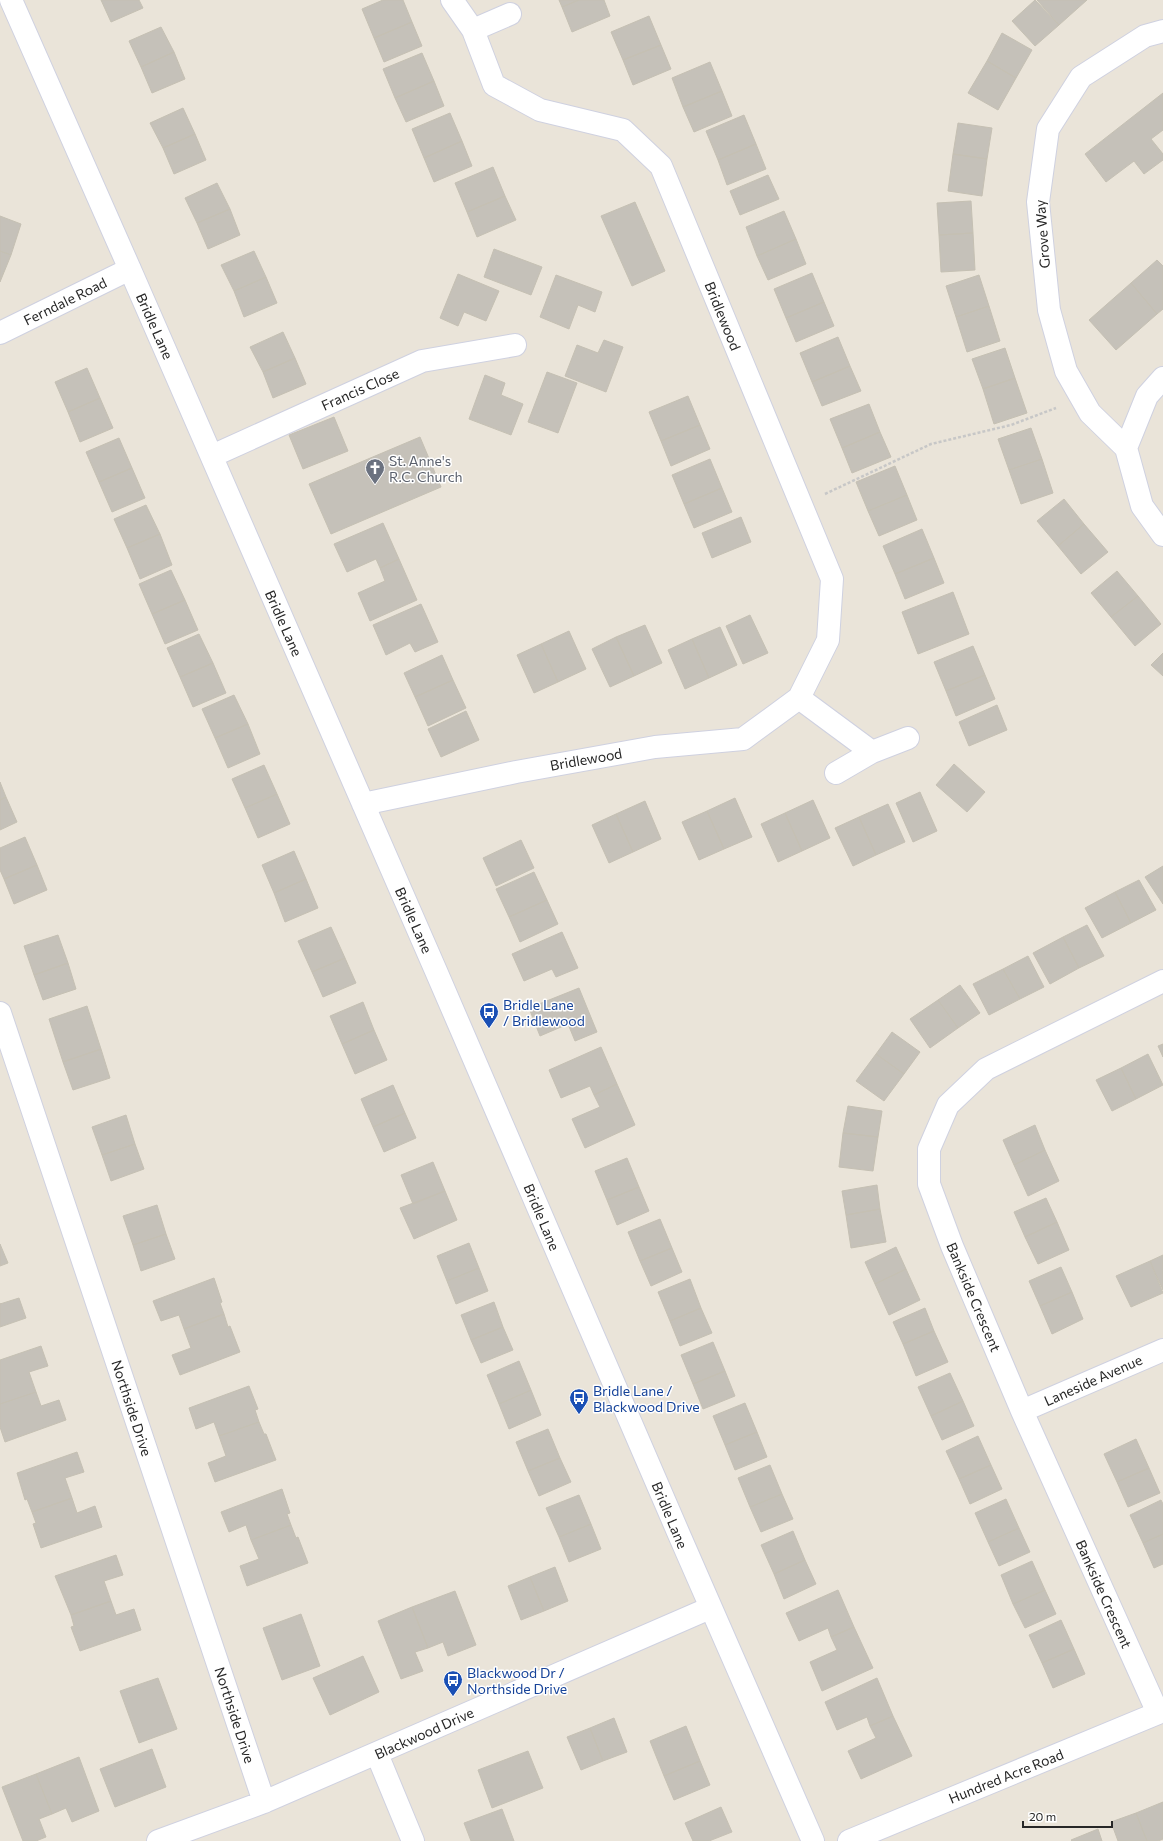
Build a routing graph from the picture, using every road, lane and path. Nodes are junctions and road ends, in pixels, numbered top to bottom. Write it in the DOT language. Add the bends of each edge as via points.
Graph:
graph roads {
  1 [pos="11,0"];
  2 [pos="452,0"];
  3 [pos="510,14"];
  4 [pos="473,30"];
  5 [pos="1163,31"];
  6 [pos="130,269"];
  7 [pos="0,333"];
  8 [pos="515,345"];
  9 [pos="1163,378"];
  10 [pos="1081,398"];
  11 [pos="1126,448"];
  12 [pos="212,456"];
  13 [pos="801,505"];
  14 [pos="1163,535"];
  15 [pos="799,698"];
  16 [pos="908,738"];
  17 [pos="872,752"];
  18 [pos="836,773"];
  19 [pos="363,804"];
  20 [pos="1163,981"];
  21 [pos="0,1013"];
  22 [pos="1163,1350"];
  23 [pos="1022,1411"];
  24 [pos="710,1608"];
  25 [pos="1160,1712"];
  26 [pos="377,1754"];
  27 [pos="264,1802"];
  28 [pos="158,1841"];
  29 [pos="413,1841"];
  30 [pos="814,1841"];
  31 [pos="850,1841"];
  1 -- 6 [label="street, Bridle Lane"];
  2 -- 4 [label="street, Bridlewood"];
  3 -- 4 [label="street"];
  4 -- 13 [label="street, Bridlewood" via="494,85 540,110 623,130 661,166"];
  5 -- 10 [label="street, Grove Way" via="1145,36 1081,77 1048,129 1038,202 1049,310 1066,371"];
  6 -- 7 [label="street, Ferndale Road"];
  6 -- 12 [label="street, Bridle Lane"];
  8 -- 12 [label="street, Francis Close" via="422,361"];
  9 -- 11 [label="street" via="1147,396"];
  10 -- 11 [label="street, Grove Way" via="1090,413"];
  10 -- 13 [label="path" via="1011,425 931,444"];
  11 -- 14 [label="street" via="1142,506"];
  12 -- 19 [label="street, Bridle Lane"];
  13 -- 15 [label="street, Bridlewood" via="832,579 828,640"];
  15 -- 17 [label="street"];
  15 -- 19 [label="street, Bridlewood" via="744,739 655,747 516,772"];
  16 -- 17 [label="street"];
  17 -- 18 [label="street"];
  19 -- 24 [label="street, Bridle Lane"];
  20 -- 23 [label="street, Bankside Crescent" via="986,1069 948,1105 929,1149 929,1184 952,1246"];
  21 -- 27 [label="street, Northside Drive"];
  22 -- 23 [label="street, Laneside Avenue"];
  23 -- 25 [label="street, Bankside Crescent"];
  24 -- 26 [label="street, Blackwood Drive"];
  24 -- 30 [label="street, Bridle Lane"];
  25 -- 31 [label="street, Hundred Acre Road"];
  26 -- 27 [label="street, Blackwood Drive"];
  26 -- 29 [label="street"];
  27 -- 28 [label="street, Blackwood Drive"];
}
